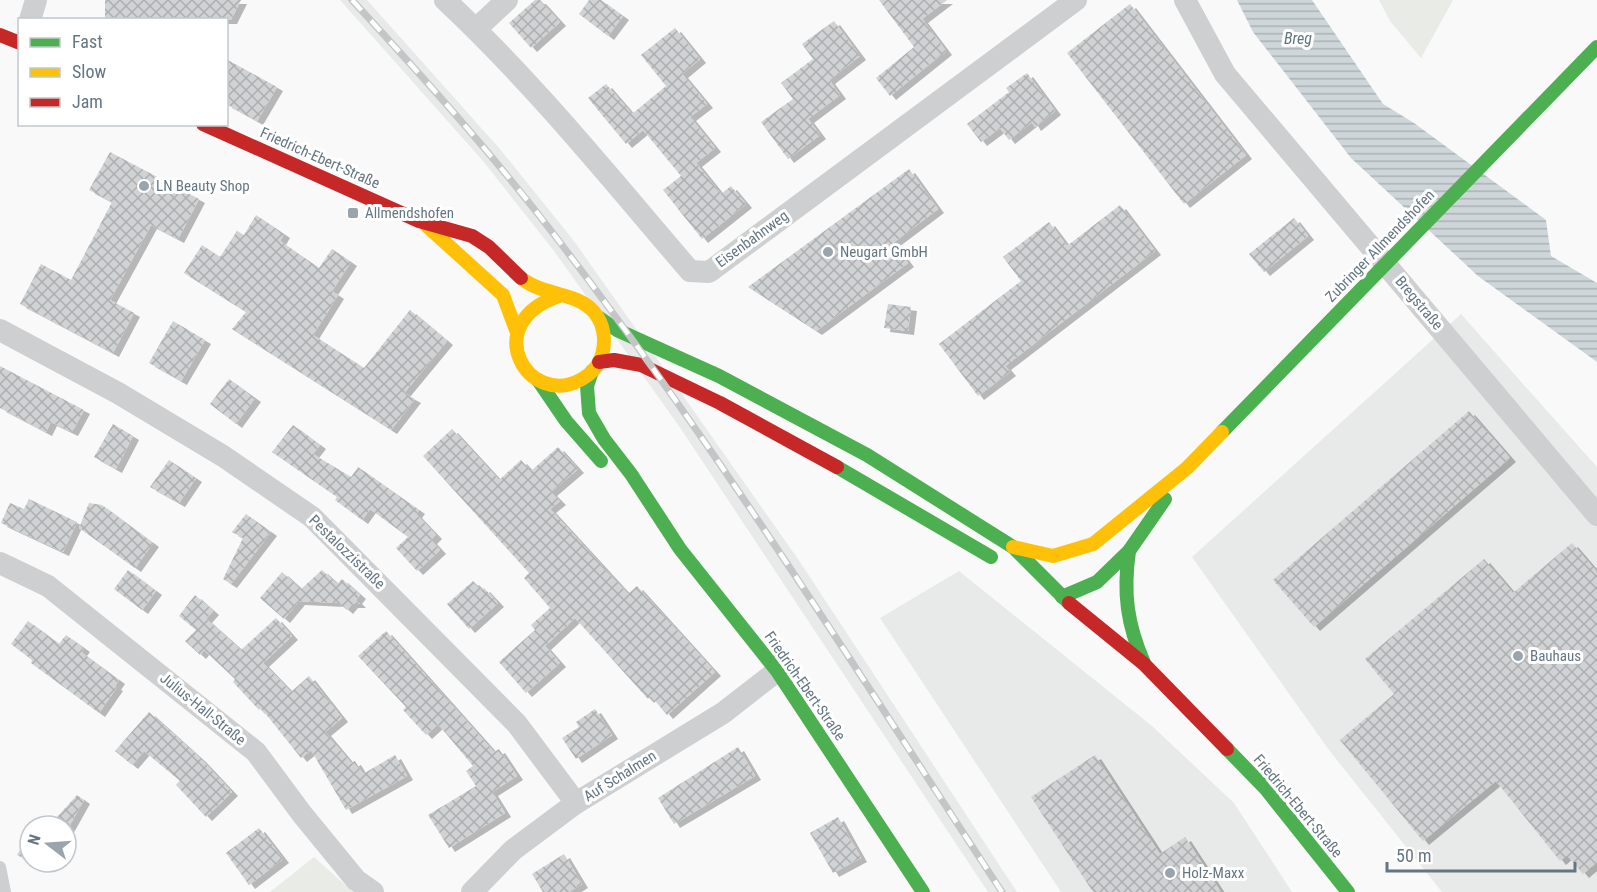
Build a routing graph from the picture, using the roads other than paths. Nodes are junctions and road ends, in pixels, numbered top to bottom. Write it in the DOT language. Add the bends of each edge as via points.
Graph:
graph roads {
  1 [pos="36,0"];
  2 [pos="445,0"];
  3 [pos="507,0"];
  4 [pos="1076,0"];
  5 [pos="1185,0"];
  6 [pos="31,18"];
  7 [pos="476,29"];
  8 [pos="0,35"];
  9 [pos="18,42"];
  10 [pos="1597,46"];
  11 [pos="207,126"];
  12 [pos="423,222"];
  13 [pos="553,297"];
  14 [pos="598,317"];
  15 [pos="0,330"];
  16 [pos="516,330"];
  17 [pos="596,367"];
  18 [pos="538,380"];
  19 [pos="1187,468"];
  20 [pos="651,505"];
  21 [pos="1597,515"];
  22 [pos="1013,547"];
  23 [pos="1129,551"];
  24 [pos="0,563"];
  25 [pos="1003,565"];
  26 [pos="1023,577"];
  27 [pos="1062,597"];
  28 [pos="1144,664"];
  29 [pos="777,671"];
  30 [pos="576,803"];
  31 [pos="0,867"];
  32 [pos="6,892"];
  33 [pos="373,892"];
  34 [pos="472,892"];
  35 [pos="923,892"];
  36 [pos="1348,892"];
  1 -- 6 [label="street"];
  2 -- 7 [label="street, Eisenbahnweg"];
  3 -- 7 [label="street"];
  4 -- 7 [label="street, Eisenbahnweg" via="708,272 690,271"];
  5 -- 21 [label="street, Bregstraße" via="1225,74"];
  8 -- 9 [label="main road"];
  10 -- 19 [label="main road, Zubringer Allmendshofen"];
  11 -- 12 [label="main road, Friedrich-Ebert-Straße"];
  12 -- 13 [label="main road, Friedrich-Ebert-Straße" via="472,236 535,288"];
  12 -- 16 [label="main road, Friedrich-Ebert-Straße" via="503,295"];
  13 -- 14 [label="main road, Friedrich-Ebert-Straße" via="581,301"];
  13 -- 16 [label="main road" via="528,310"];
  14 -- 17 [label="main road, Friedrich-Ebert-Straße" via="604,339"];
  14 -- 22 [label="main road" via="867,454"];
  15 -- 30 [label="street, Pestalozzistraße" via="118,393 223,456 312,517 518,724"];
  16 -- 18 [label="main road, Friedrich-Ebert-Straße" via="515,342 522,364"];
  17 -- 18 [label="main road" via="572,384"];
  17 -- 20 [label="main road, Friedrich-Ebert-Straße" via="587,386 589,413"];
  17 -- 25 [label="main road" via="614,360 641,364 888,495"];
  18 -- 20 [label="main road, Friedrich-Ebert-Straße" via="566,421 618,481"];
  19 -- 22 [label="main road" via="1093,544 1053,556"];
  19 -- 23 [label="main road"];
  20 -- 29 [label="main road, Friedrich-Ebert-Straße" via="680,549"];
  22 -- 27 [label="main road"];
  23 -- 27 [label="main road" via="1097,582"];
  23 -- 28 [label="main road" via="1124,609"];
  24 -- 33 [label="street, Julius-Hall-Straße" via="48,586 256,752 356,880"];
  26 -- 27 [label="main road"];
  27 -- 28 [label="main road, Friedrich-Ebert-Straße"];
  28 -- 36 [label="main road, Friedrich-Ebert-Straße" via="1265,788"];
  29 -- 30 [label="street, Auf Schalmen" via="723,713"];
  29 -- 35 [label="main road, Friedrich-Ebert-Straße"];
  30 -- 34 [label="street, Auf Schalmen" via="513,850"];
  31 -- 32 [label="lane"];
}
